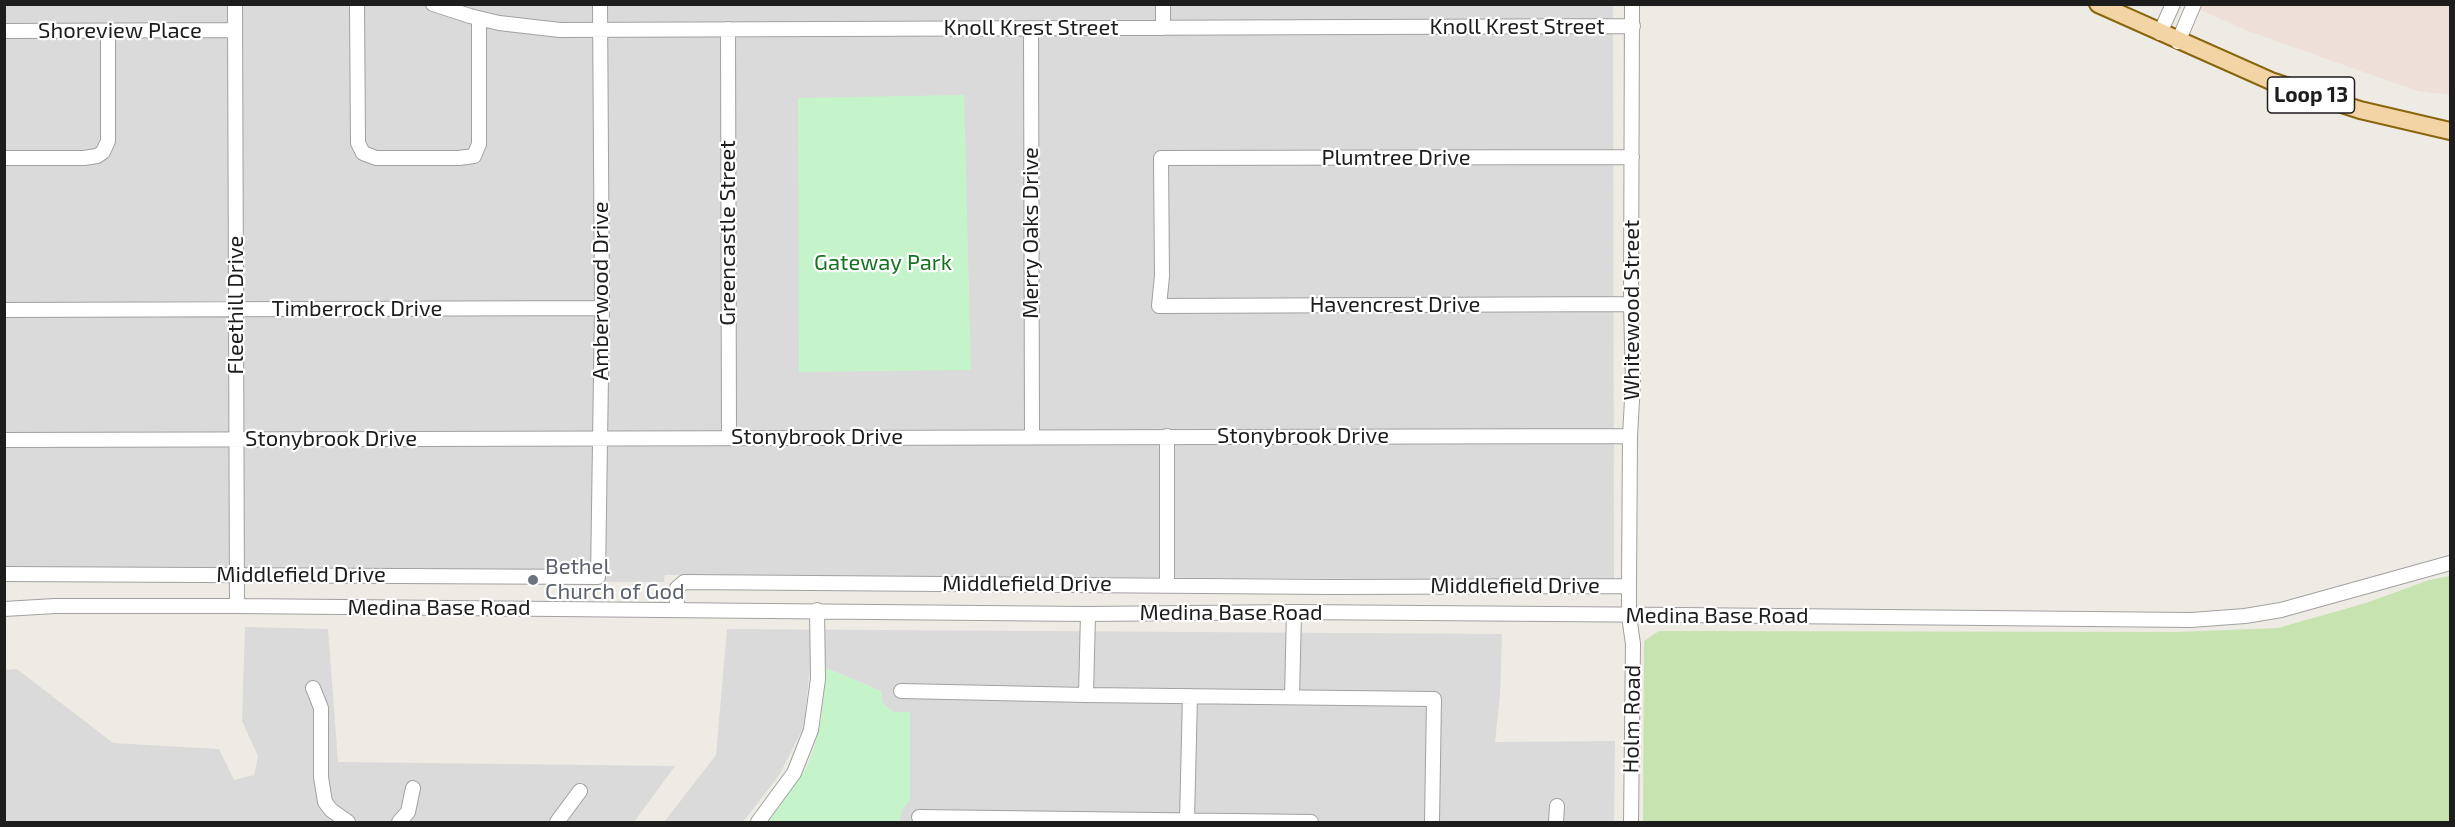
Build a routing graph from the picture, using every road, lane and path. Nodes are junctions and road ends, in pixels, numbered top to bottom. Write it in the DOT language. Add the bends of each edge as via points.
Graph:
graph roads {
  1 [pos="235,4"];
  2 [pos="357,4"];
  3 [pos="433,4"];
  4 [pos="600,4"];
  5 [pos="1163,4"];
  6 [pos="1632,4"];
  7 [pos="2098,4"];
  8 [pos="2174,4"];
  9 [pos="2194,4"];
  10 [pos="479,19"];
  11 [pos="1633,27"];
  12 [pos="1031,28"];
  13 [pos="1163,28"];
  14 [pos="728,29"];
  15 [pos="235,30"];
  16 [pos="601,30"];
  17 [pos="4,31"];
  18 [pos="108,31"];
  19 [pos="2160,33"];
  20 [pos="2178,42"];
  21 [pos="2451,131"];
  22 [pos="4,158"];
  23 [pos="1632,158"];
  24 [pos="1631,304"];
  25 [pos="1159,306"];
  26 [pos="602,308"];
  27 [pos="236,309"];
  28 [pos="4,310"];
  29 [pos="1167,436"];
  30 [pos="1630,436"];
  31 [pos="729,437"];
  32 [pos="1032,437"];
  33 [pos="601,438"];
  34 [pos="237,439"];
  35 [pos="4,440"];
  36 [pos="2451,562"];
  37 [pos="4,574"];
  38 [pos="237,575"];
  39 [pos="598,577"];
  40 [pos="1167,585"];
  41 [pos="1629,586"];
  42 [pos="1401,587"];
  43 [pos="237,606"];
  44 [pos="4,609"];
  45 [pos="677,609"];
  46 [pos="817,610"];
  47 [pos="1294,612"];
  48 [pos="1088,614"];
  49 [pos="1401,614"];
  50 [pos="1629,616"];
  51 [pos="313,688"];
  52 [pos="901,691"];
  53 [pos="1086,695"];
  54 [pos="1190,696"];
  55 [pos="1292,697"];
  56 [pos="413,788"];
  57 [pos="580,791"];
  58 [pos="1557,806"];
  59 [pos="919,817"];
  60 [pos="1187,820"];
  61 [pos="348,822"];
  62 [pos="399,822"];
  63 [pos="557,822"];
  64 [pos="758,822"];
  65 [pos="1311,822"];
  66 [pos="1432,822"];
  67 [pos="1556,822"];
  68 [pos="1631,822"];
  1 -- 15 [label="street, Fleethill Drive"];
  2 -- 10 [label="street" via="358,142 363,153 376,158 474,156 479,144"];
  3 -- 10 [label="street, Knoll Krest Street"];
  4 -- 16 [label="street, Amberwood Drive"];
  5 -- 13 [label="street"];
  6 -- 11 [label="street, Whitewood Street"];
  7 -- 19 [label="main road, Loop 13"];
  8 -- 19 [label="street"];
  9 -- 20 [label="street"];
  10 -- 16 [label="street, Knoll Krest Street" via="531,28"];
  11 -- 13 [label="street, Knoll Krest Street"];
  11 -- 23 [label="street, Whitewood Street"];
  12 -- 13 [label="street, Knoll Krest Street"];
  12 -- 14 [label="street, Knoll Krest Street"];
  12 -- 32 [label="street, Merry Oaks Drive"];
  14 -- 16 [label="street, Knoll Krest Street"];
  14 -- 31 [label="street, Greencastle Street"];
  15 -- 18 [label="street, Shoreview Place"];
  15 -- 27 [label="street, Fleethill Drive"];
  16 -- 26 [label="street, Amberwood Drive"];
  17 -- 18 [label="street, Shoreview Place"];
  18 -- 22 [label="street" via="108,141 103,152 84,158"];
  19 -- 20 [label="main road, Loop 13"];
  20 -- 21 [label="main road, Loop 13" via="2315,96"];
  23 -- 24 [label="street, Whitewood Street"];
  23 -- 25 [label="street, Plumtree Drive" via="1161,158"];
  24 -- 25 [label="street, Havencrest Drive"];
  24 -- 30 [label="street, Whitewood Street"];
  26 -- 27 [label="street, Timberrock Drive"];
  26 -- 33 [label="street, Amberwood Drive"];
  27 -- 28 [label="street, Timberrock Drive"];
  27 -- 34 [label="street, Fleethill Drive"];
  29 -- 30 [label="street, Stonybrook Drive"];
  29 -- 32 [label="street, Stonybrook Drive"];
  29 -- 40 [label="street"];
  30 -- 41 [label="street, Whitewood Street"];
  31 -- 32 [label="street, Stonybrook Drive"];
  31 -- 33 [label="street, Stonybrook Drive"];
  33 -- 34 [label="street, Stonybrook Drive"];
  33 -- 39 [label="street, Amberwood Drive"];
  34 -- 35 [label="street, Stonybrook Drive"];
  34 -- 38 [label="street, Fleethill Drive"];
  36 -- 50 [label="street, Medina Base Road" via="2282,610 2210,619"];
  37 -- 38 [label="street, Middlefield Drive"];
  38 -- 39 [label="street, Middlefield Drive"];
  38 -- 43 [label="street, Fleethill Drive"];
  40 -- 42 [label="street, Middlefield Drive"];
  40 -- 45 [label="street, Middlefield Drive" via="684,582 677,588"];
  41 -- 42 [label="street, Middlefield Drive"];
  41 -- 50 [label="street, Whitewood Street"];
  42 -- 49 [label="street, Middlefield Drive"];
  43 -- 44 [label="street, Medina Base Road"];
  43 -- 45 [label="street, Medina Base Road"];
  45 -- 46 [label="street, Medina Base Road"];
  46 -- 48 [label="street, Medina Base Road"];
  46 -- 64 [label="street" via="818,679 811,730 794,772"];
  47 -- 48 [label="street, Medina Base Road"];
  47 -- 49 [label="street, Medina Base Road"];
  47 -- 55 [label="street"];
  48 -- 53 [label="street"];
  49 -- 50 [label="street, Medina Base Road"];
  50 -- 68 [label="street, Holm Road" via="1633,644"];
  51 -- 61 [label="street" via="321,708 325,802"];
  52 -- 53 [label="street"];
  53 -- 54 [label="street"];
  54 -- 55 [label="street"];
  54 -- 60 [label="street"];
  55 -- 66 [label="street" via="1434,699"];
  56 -- 62 [label="street" via="408,812"];
  57 -- 63 [label="street"];
  58 -- 67 [label="street"];
  59 -- 60 [label="street"];
  60 -- 65 [label="street"];
}
